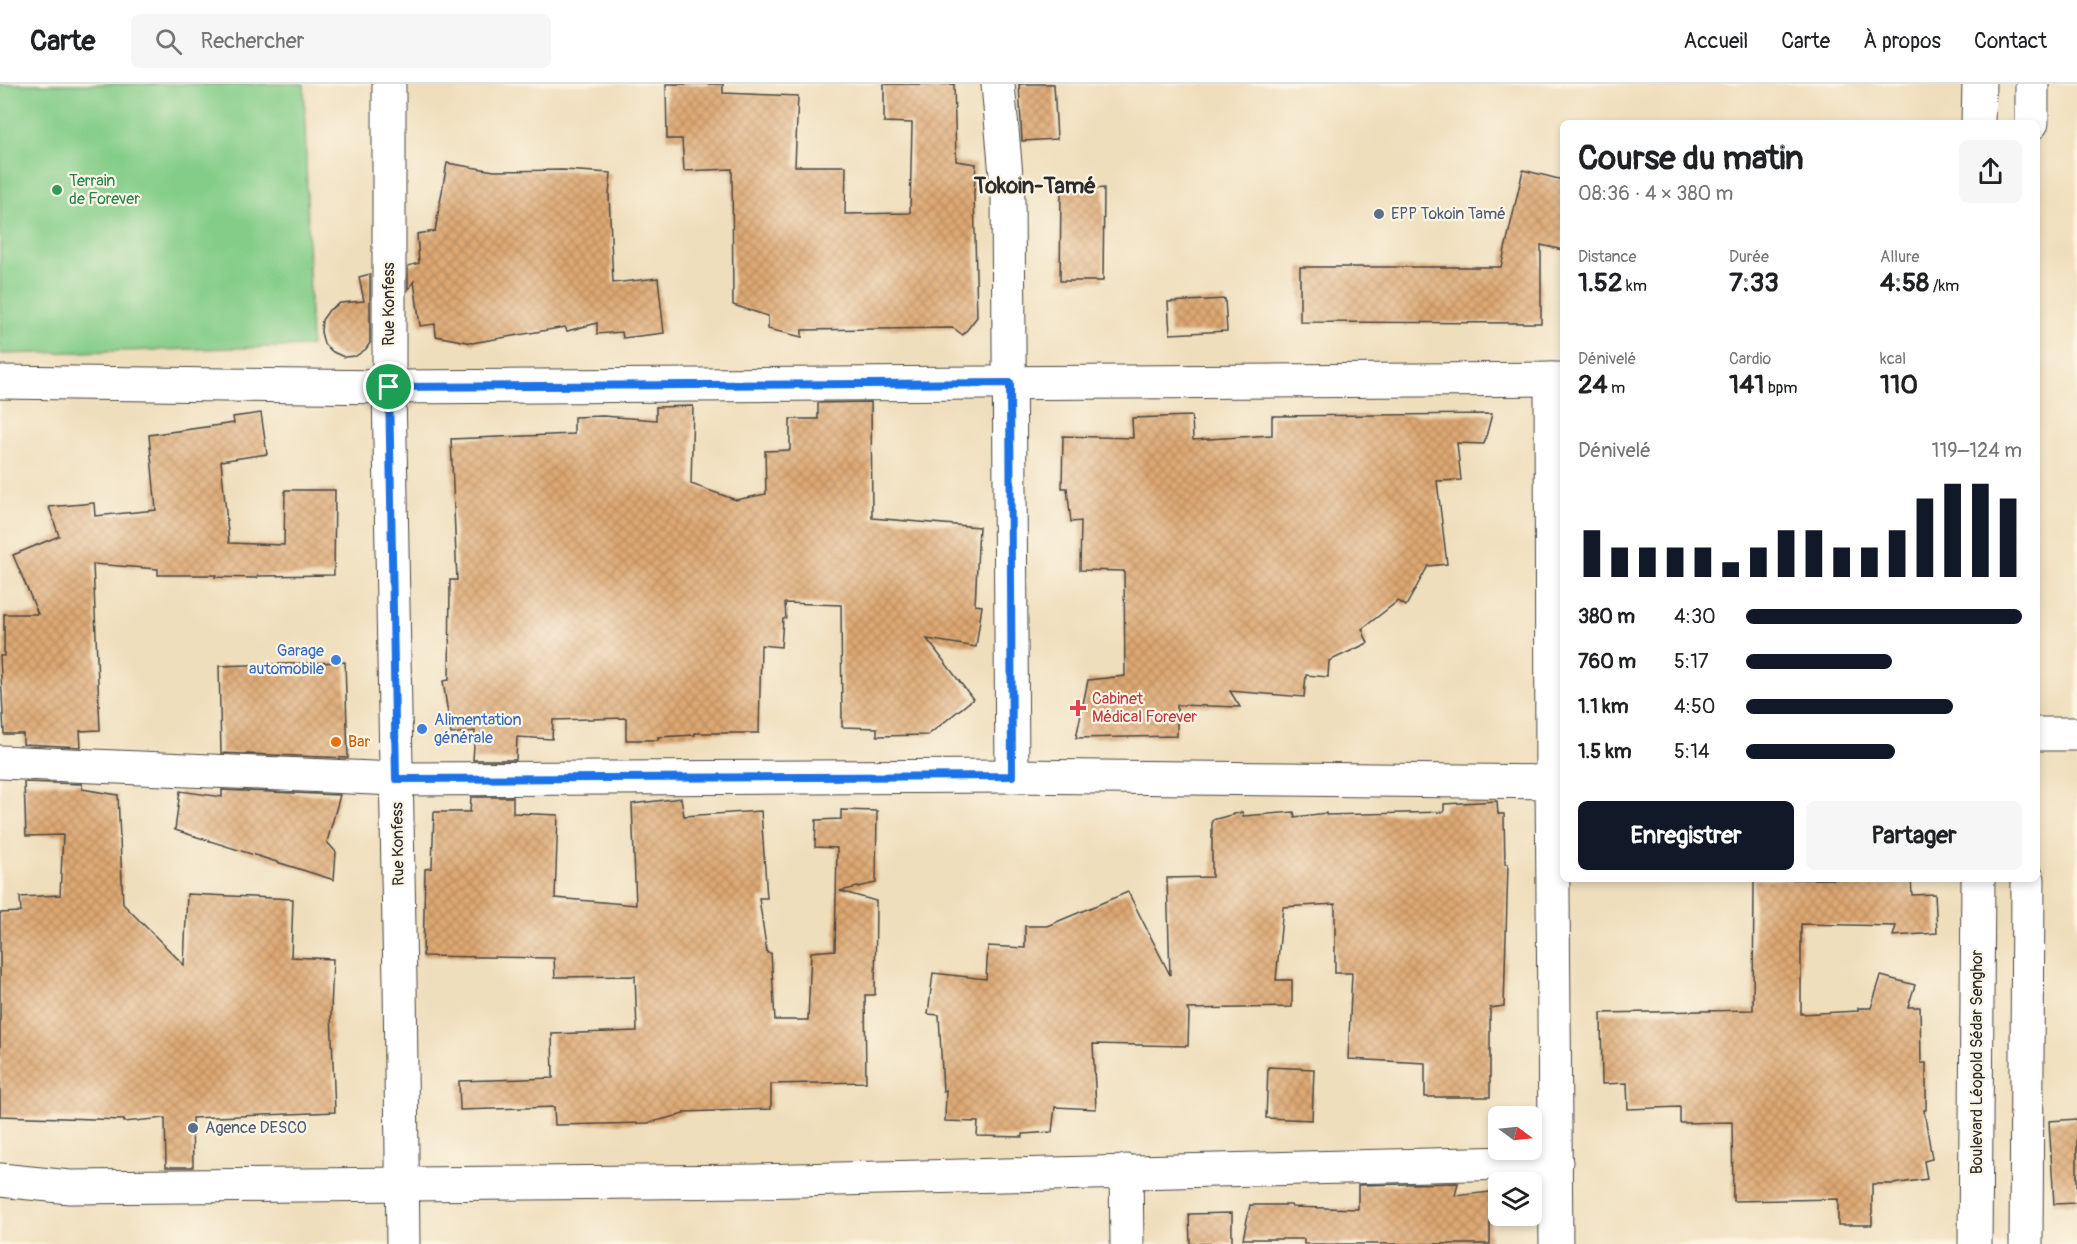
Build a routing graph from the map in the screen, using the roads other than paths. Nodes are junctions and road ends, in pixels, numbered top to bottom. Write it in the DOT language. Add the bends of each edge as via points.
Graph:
graph roads {
  1 [pos="389,84"];
  2 [pos="998,84"];
  3 [pos="1979,84"];
  4 [pos="2032,84"];
  5 [pos="1978,120"];
  6 [pos="2032,120"];
  7 [pos="1557,379"];
  8 [pos="0,382"];
  9 [pos="1010,383"];
  10 [pos="389,387"];
  11 [pos="2040,734"];
  12 [pos="2077,734"];
  13 [pos="0,762"];
  14 [pos="1012,776"];
  15 [pos="396,779"];
  16 [pos="1552,782"];
  17 [pos="1978,882"];
  18 [pos="2028,882"];
  19 [pos="1556,1162"];
  20 [pos="1126,1172"];
  21 [pos="0,1180"];
  22 [pos="402,1183"];
  23 [pos="403,1244"];
  24 [pos="1127,1244"];
  25 [pos="1556,1244"];
  26 [pos="1975,1244"];
  27 [pos="2026,1244"];
  1 -- 10 [label="street, Rue Konfess"];
  2 -- 9 [label="street" via="1008,198"];
  3 -- 5 [label="street"];
  4 -- 6 [label="street"];
  7 -- 9 [label="street"];
  7 -- 16 [label="street"];
  8 -- 10 [label="street"];
  9 -- 10 [label="street"];
  9 -- 14 [label="street"];
  10 -- 15 [label="street, Rue Konfess"];
  11 -- 12 [label="street"];
  13 -- 15 [label="street"];
  14 -- 15 [label="street"];
  14 -- 16 [label="street"];
  15 -- 22 [label="street, Rue Konfess"];
  16 -- 19 [label="street"];
  17 -- 26 [label="street, Boulevard Léopold Sédar Senghor"];
  18 -- 27 [label="street"];
  19 -- 20 [label="street"];
  19 -- 25 [label="street"];
  20 -- 22 [label="street" via="755,1181"];
  20 -- 24 [label="street"];
  21 -- 22 [label="street" via="70,1187"];
  22 -- 23 [label="street, Rue Konfess"];
}
